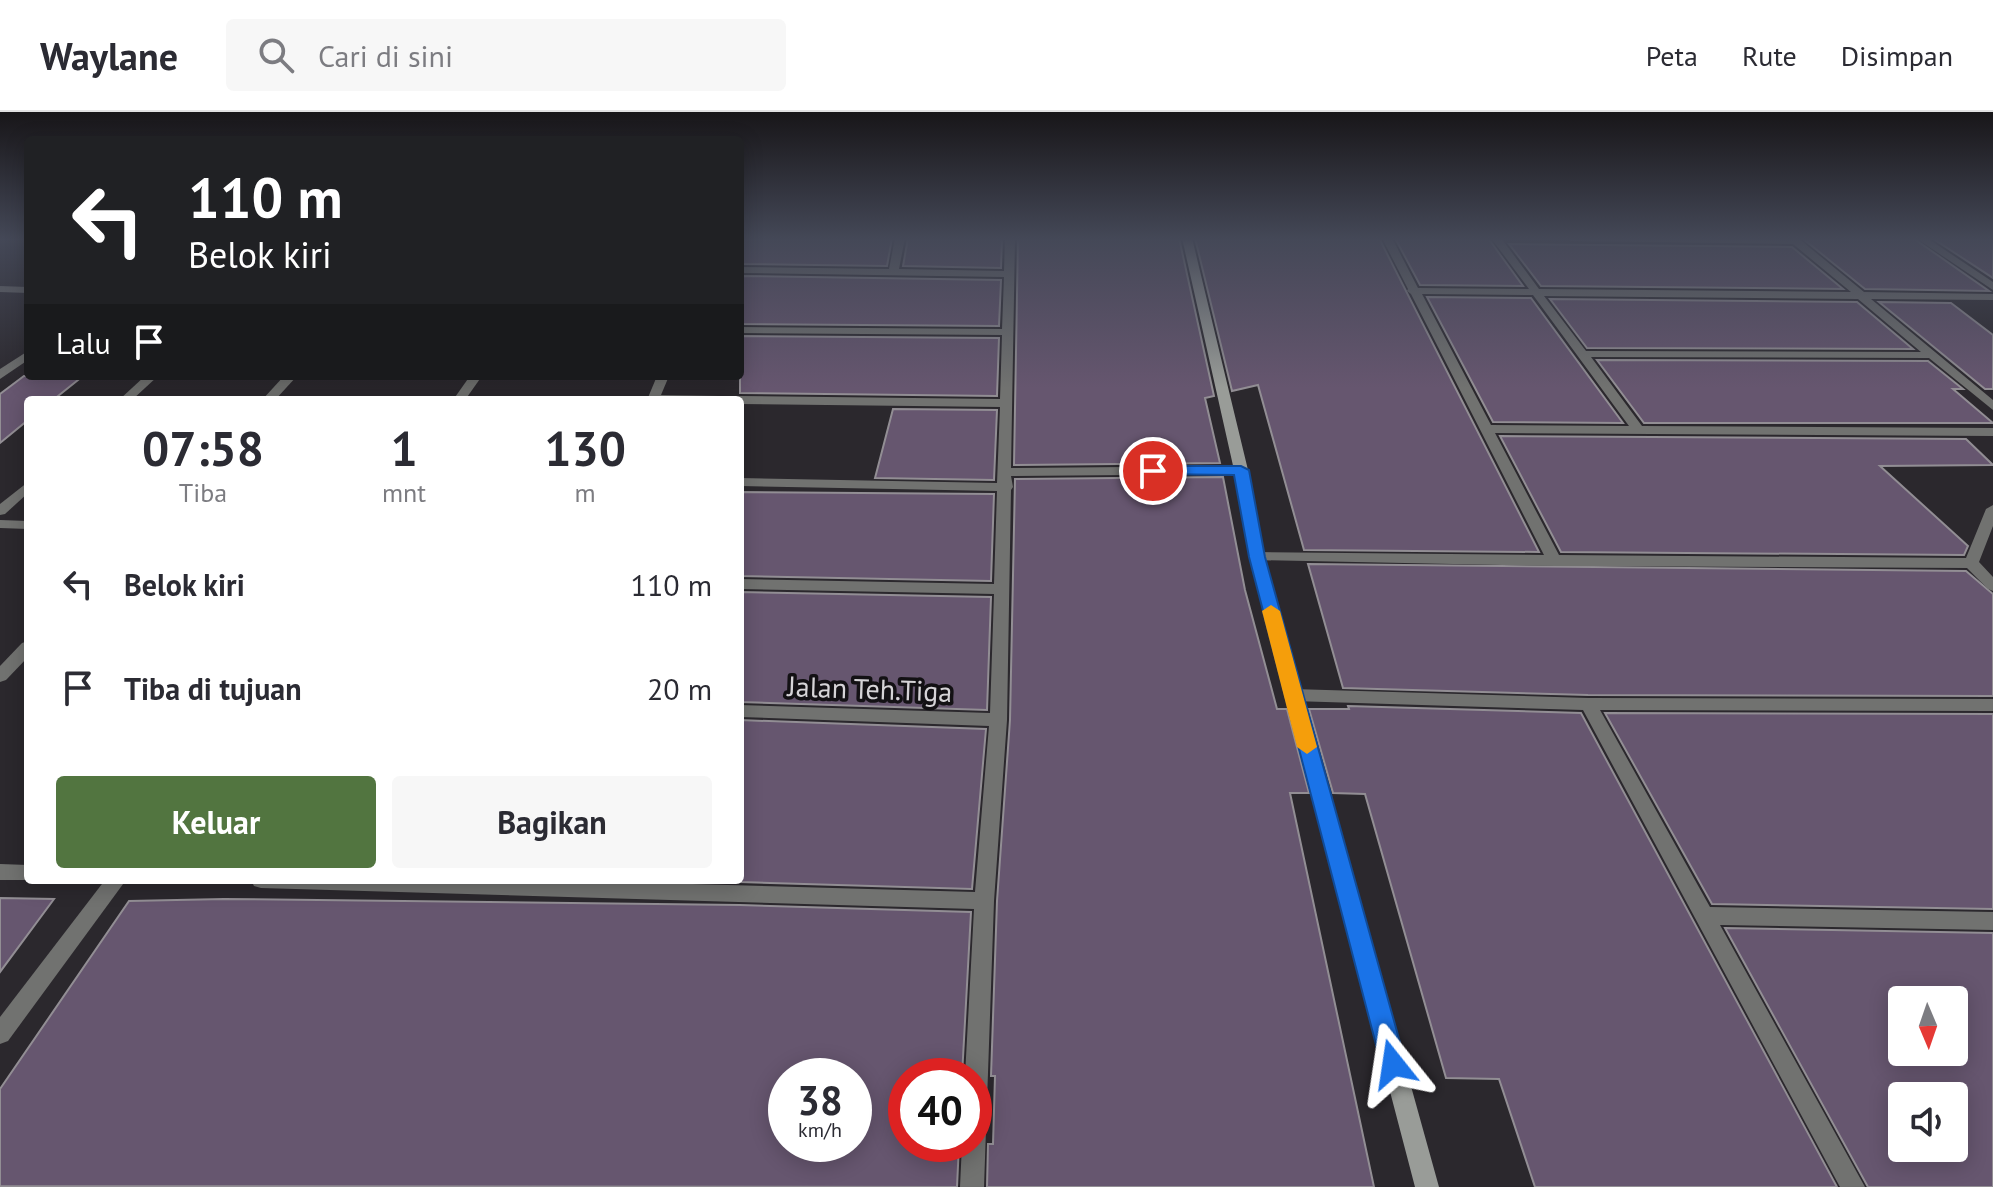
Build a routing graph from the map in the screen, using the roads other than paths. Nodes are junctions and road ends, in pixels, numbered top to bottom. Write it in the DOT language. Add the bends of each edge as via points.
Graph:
graph roads {
  1 [pos="1008,288"];
  2 [pos="1199,288"];
  3 [pos="1411,288"];
  4 [pos="1533,288"];
  5 [pos="1853,288"];
  6 [pos="0,289"];
  7 [pos="24,290"];
  8 [pos="1412,291"];
  9 [pos="1535,291"];
  10 [pos="1860,294"];
  11 [pos="1993,297"];
  12 [pos="744,330"];
  13 [pos="1007,332"];
  14 [pos="1580,354"];
  15 [pos="1935,355"];
  16 [pos="24,357"];
  17 [pos="0,375"];
  18 [pos="148,380"];
  19 [pos="287,380"];
  20 [pos="130,396"];
  21 [pos="272,396"];
  22 [pos="744,400"];
  23 [pos="1003,403"];
  24 [pos="1993,406"];
  25 [pos="1487,429"];
  26 [pos="1638,429"];
  27 [pos="1993,432"];
  28 [pos="1241,470"];
  29 [pos="1006,480"];
  30 [pos="744,482"];
  31 [pos="24,490"];
  32 [pos="1993,509"];
  33 [pos="0,511"];
  34 [pos="0,524"];
  35 [pos="24,525"];
  36 [pos="1257,557"];
  37 [pos="1555,561"];
  38 [pos="1971,563"];
  39 [pos="744,584"];
  40 [pos="1993,586"];
  41 [pos="999,589"];
  42 [pos="24,651"];
  43 [pos="3,669"];
  44 [pos="1293,695"];
  45 [pos="1588,704"];
  46 [pos="1993,705"];
  47 [pos="744,711"];
  48 [pos="998,720"];
  49 [pos="0,872"];
  50 [pos="24,873"];
  51 [pos="113,884"];
  52 [pos="450,884"];
  53 [pos="984,901"];
  54 [pos="1707,916"];
  55 [pos="1993,921"];
  56 [pos="0,1034"];
  57 [pos="978,1058"];
  58 [pos="973,1162"];
  59 [pos="972,1187"];
  60 [pos="1427,1187"];
  61 [pos="1853,1187"];
  1 -- 13 [label="street"];
  2 -- 28 [label="street"];
  3 -- 8 [label="street"];
  4 -- 9 [label="street"];
  5 -- 10 [label="street"];
  6 -- 7 [label="street"];
  8 -- 9 [label="street"];
  8 -- 25 [label="street"];
  9 -- 10 [label="street"];
  9 -- 14 [label="street"];
  10 -- 11 [label="street"];
  10 -- 15 [label="street"];
  12 -- 13 [label="street"];
  13 -- 23 [label="street"];
  14 -- 15 [label="street"];
  14 -- 26 [label="street"];
  15 -- 24 [label="street"];
  16 -- 17 [label="street"];
  18 -- 20 [label="street"];
  19 -- 21 [label="street"];
  22 -- 23 [label="street"];
  23 -- 29 [label="street"];
  25 -- 26 [label="street"];
  25 -- 37 [label="street"];
  26 -- 27 [label="street"];
  28 -- 29 [label="street"];
  28 -- 36 [label="street"];
  29 -- 30 [label="street"];
  29 -- 41 [label="street"];
  31 -- 33 [label="street"];
  32 -- 38 [label="street"];
  34 -- 35 [label="street"];
  36 -- 37 [label="street"];
  36 -- 44 [label="street"];
  37 -- 38 [label="street"];
  38 -- 40 [label="street"];
  39 -- 41 [label="street"];
  41 -- 48 [label="street"];
  42 -- 43 [label="street"];
  44 -- 45 [label="street"];
  44 -- 60 [label="street"];
  45 -- 46 [label="street"];
  45 -- 54 [label="street"];
  47 -- 48 [label="street, Jalan Teh.Tiga"];
  48 -- 53 [label="street"];
  49 -- 50 [label="street"];
  51 -- 56 [label="street"];
  52 -- 53 [label="street"];
  53 -- 57 [label="street"];
  54 -- 55 [label="street"];
  54 -- 61 [label="street"];
  58 -- 59 [label="street"];
}
